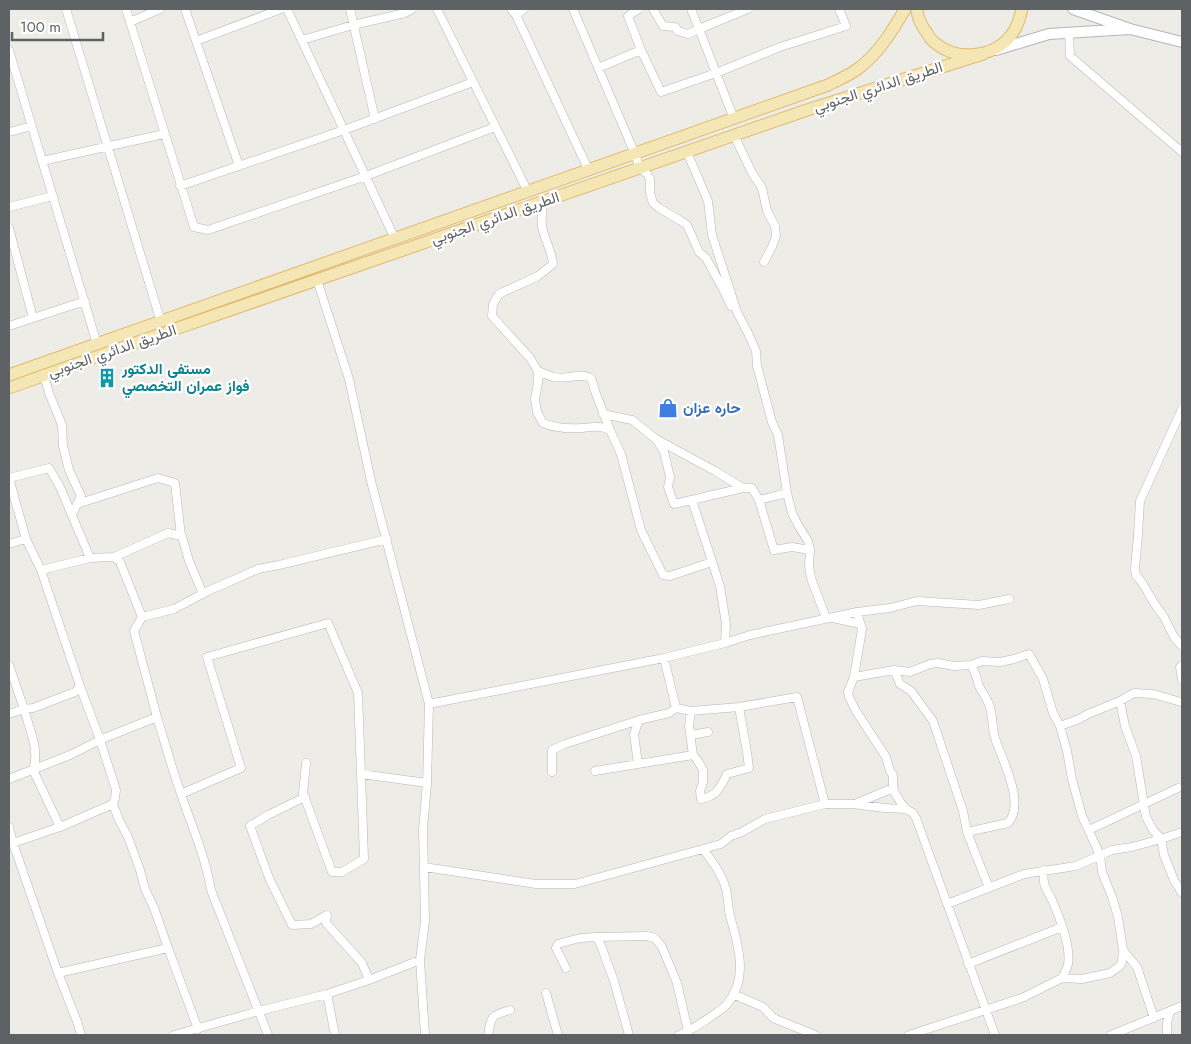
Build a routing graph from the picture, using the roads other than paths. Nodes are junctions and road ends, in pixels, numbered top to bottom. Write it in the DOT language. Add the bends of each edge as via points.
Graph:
graph roads {
  1 [pos="66,9"];
  2 [pos="126,9"];
  3 [pos="160,9"];
  4 [pos="185,9"];
  5 [pos="281,9"];
  6 [pos="287,9"];
  7 [pos="350,9"];
  8 [pos="412,9"];
  9 [pos="437,9"];
  10 [pos="524,9"];
  11 [pos="573,9"];
  12 [pos="639,9"];
  13 [pos="653,9"];
  14 [pos="691,9"];
  15 [pos="748,9"];
  16 [pos="839,9"];
  17 [pos="905,9"];
  18 [pos="917,9"];
  19 [pos="1022,9"];
  20 [pos="1073,9"];
  21 [pos="513,12"];
  22 [pos="627,12"];
  23 [pos="130,22"];
  24 [pos="353,25"];
  25 [pos="699,29"];
  26 [pos="1130,29"];
  27 [pos="1069,33"];
  28 [pos="302,40"];
  29 [pos="196,41"];
  30 [pos="1182,42"];
  31 [pos="9,50"];
  32 [pos="641,50"];
  33 [pos="983,54"];
  34 [pos="598,68"];
  35 [pos="716,73"];
  36 [pos="12,75"];
  37 [pos="473,82"];
  38 [pos="376,118"];
  39 [pos="734,119"];
  40 [pos="32,126"];
  41 [pos="495,127"];
  42 [pos="344,130"];
  43 [pos="9,132"];
  44 [pos="164,134"];
  45 [pos="734,135"];
  46 [pos="108,146"];
  47 [pos="687,152"];
  48 [pos="1182,152"];
  49 [pos="635,154"];
  50 [pos="42,161"];
  51 [pos="239,166"];
  52 [pos="640,168"];
  53 [pos="589,171"];
  54 [pos="366,176"];
  55 [pos="180,186"];
  56 [pos="528,192"];
  57 [pos="53,196"];
  58 [pos="543,201"];
  59 [pos="9,207"];
  60 [pos="9,228"];
  61 [pos="395,239"];
  62 [pos="764,262"];
  63 [pos="317,280"];
  64 [pos="85,301"];
  65 [pos="737,312"];
  66 [pos="33,318"];
  67 [pos="161,322"];
  68 [pos="9,326"];
  69 [pos="97,344"];
  70 [pos="538,371"];
  71 [pos="9,375"];
  72 [pos="44,375"];
  73 [pos="9,388"];
  74 [pos="1182,410"];
  75 [pos="603,414"];
  76 [pos="610,430"];
  77 [pos="656,439"];
  78 [pos="9,478"];
  79 [pos="743,488"];
  80 [pos="787,493"];
  81 [pos="692,500"];
  82 [pos="759,500"];
  83 [pos="77,504"];
  84 [pos="72,515"];
  85 [pos="181,536"];
  86 [pos="387,538"];
  87 [pos="26,539"];
  88 [pos="9,544"];
  89 [pos="810,550"];
  90 [pos="114,557"];
  91 [pos="90,558"];
  92 [pos="712,562"];
  93 [pos="41,570"];
  94 [pos="203,594"];
  95 [pos="1009,599"];
  96 [pos="857,612"];
  97 [pos="142,617"];
  98 [pos="826,618"];
  99 [pos="860,624"];
  100 [pos="724,643"];
  101 [pos="1182,646"];
  102 [pos="664,658"];
  103 [pos="9,665"];
  104 [pos="971,665"];
  105 [pos="1182,665"];
  106 [pos="894,670"];
  107 [pos="854,677"];
  108 [pos="1182,679"];
  109 [pos="80,686"];
  110 [pos="1120,701"];
  111 [pos="1182,702"];
  112 [pos="430,704"];
  113 [pos="739,707"];
  114 [pos="676,708"];
  115 [pos="24,709"];
  116 [pos="691,711"];
  117 [pos="9,714"];
  118 [pos="157,717"];
  119 [pos="639,720"];
  120 [pos="1060,726"];
  121 [pos="708,732"];
  122 [pos="691,735"];
  123 [pos="100,740"];
  124 [pos="693,755"];
  125 [pos="306,763"];
  126 [pos="638,764"];
  127 [pos="33,770"];
  128 [pos="552,772"];
  129 [pos="595,772"];
  130 [pos="361,774"];
  131 [pos="9,779"];
  132 [pos="428,783"];
  133 [pos="893,788"];
  134 [pos="1178,788"];
  135 [pos="180,794"];
  136 [pos="305,797"];
  137 [pos="113,804"];
  138 [pos="825,804"];
  139 [pos="853,804"];
  140 [pos="1143,804"];
  141 [pos="906,809"];
  142 [pos="9,827"];
  143 [pos="60,827"];
  144 [pos="1089,830"];
  145 [pos="967,832"];
  146 [pos="1182,832"];
  147 [pos="1161,840"];
  148 [pos="13,843"];
  149 [pos="703,849"];
  150 [pos="1100,855"];
  151 [pos="424,867"];
  152 [pos="1044,870"];
  153 [pos="989,888"];
  154 [pos="1182,892"];
  155 [pos="947,904"];
  156 [pos="1062,927"];
  157 [pos="596,937"];
  158 [pos="168,948"];
  159 [pos="1122,950"];
  160 [pos="420,960"];
  161 [pos="968,964"];
  162 [pos="566,968"];
  163 [pos="58,973"];
  164 [pos="1062,978"];
  165 [pos="369,980"];
  166 [pos="546,992"];
  167 [pos="327,994"];
  168 [pos="733,994"];
  169 [pos="1182,1006"];
  170 [pos="510,1010"];
  171 [pos="986,1010"];
  172 [pos="259,1011"];
  173 [pos="1170,1011"];
  174 [pos="1154,1018"];
  175 [pos="198,1028"];
  176 [pos="333,1034"];
  177 [pos="688,1034"];
  178 [pos="81,1035"];
  179 [pos="174,1035"];
  180 [pos="268,1035"];
  181 [pos="425,1035"];
  182 [pos="488,1035"];
  183 [pos="558,1035"];
  184 [pos="629,1035"];
  185 [pos="679,1035"];
  186 [pos="814,1035"];
  187 [pos="909,1035"];
  188 [pos="995,1035"];
  189 [pos="1111,1035"];
  190 [pos="1167,1035"];
  1 -- 46 [label="street"];
  2 -- 23 [label="street"];
  3 -- 23 [label="street"];
  4 -- 29 [label="street"];
  5 -- 29 [label="street"];
  6 -- 28 [label="street"];
  7 -- 24 [label="street"];
  8 -- 24 [label="street"];
  9 -- 37 [label="street"];
  10 -- 21 [label="street"];
  11 -- 34 [label="street"];
  12 -- 22 [label="street"];
  13 -- 25 [label="street" via="663,26 675,27 688,34"];
  14 -- 25 [label="street"];
  15 -- 25 [label="street"];
  16 -- 35 [label="street" via="846,26 780,47"];
  17 -- 39 [label="main road, الطريق الدائري الجنوبي" via="879,50 859,68 828,85"];
  18 -- 33 [label="main road" via="923,29 934,42 949,52 966,56"];
  19 -- 33 [label="main road, الطريق الدائري الجنوبي" via="1012,35 999,47"];
  20 -- 26 [label="street"];
  21 -- 53 [label="street"];
  22 -- 32 [label="street"];
  23 -- 44 [label="street"];
  24 -- 28 [label="street"];
  24 -- 38 [label="street"];
  25 -- 35 [label="street"];
  26 -- 27 [label="street"];
  26 -- 30 [label="street"];
  27 -- 33 [label="street" via="1049,34"];
  27 -- 48 [label="street" via="1070,56"];
  28 -- 42 [label="street"];
  29 -- 51 [label="street"];
  31 -- 36 [label="street"];
  32 -- 34 [label="street"];
  32 -- 35 [label="street" via="661,92"];
  33 -- 45 [label="main road, الطريق الدائري الجنوبي"];
  34 -- 49 [label="street"];
  35 -- 39 [label="street"];
  36 -- 40 [label="street"];
  37 -- 38 [label="street"];
  37 -- 41 [label="street"];
  38 -- 42 [label="street"];
  39 -- 49 [label="main road, الطريق الدائري الجنوبي"];
  40 -- 43 [label="street"];
  40 -- 50 [label="street"];
  41 -- 54 [label="street"];
  41 -- 56 [label="street"];
  42 -- 51 [label="street"];
  42 -- 54 [label="street"];
  44 -- 46 [label="street"];
  44 -- 55 [label="street"];
  45 -- 47 [label="main road, الطريق الدائري الجنوبي"];
  45 -- 62 [label="street" via="762,188 766,211 775,226 776,236"];
  46 -- 50 [label="street"];
  46 -- 67 [label="street"];
  47 -- 52 [label="main road, الطريق الدائري الجنوبي"];
  47 -- 65 [label="street" via="708,201 712,235"];
  49 -- 52 [label="street"];
  49 -- 53 [label="main road, الطريق الدائري الجنوبي"];
  50 -- 57 [label="street"];
  51 -- 55 [label="street"];
  52 -- 58 [label="main road, الطريق الدائري الجنوبي"];
  52 -- 65 [label="street" via="650,179 653,203 687,225 699,252 706,258 730,305"];
  53 -- 56 [label="main road, الطريق الدائري الجنوبي"];
  54 -- 55 [label="street" via="208,230 194,228"];
  54 -- 61 [label="street"];
  56 -- 61 [label="main road, الطريق الدائري الجنوبي"];
  57 -- 59 [label="street"];
  57 -- 64 [label="street"];
  58 -- 63 [label="main road, الطريق الدائري الجنوبي"];
  58 -- 70 [label="street" via="542,224 553,264 538,276 499,294 493,304 492,316"];
  60 -- 66 [label="street"];
  61 -- 67 [label="main road, الطريق الدائري الجنوبي"];
  63 -- 72 [label="main road, الطريق الدائري الجنوبي"];
  63 -- 86 [label="street" via="349,380"];
  64 -- 66 [label="street"];
  64 -- 69 [label="street"];
  65 -- 80 [label="street" via="756,351 772,422 778,435"];
  66 -- 68 [label="street"];
  67 -- 69 [label="main road, الطريق الدائري الجنوبي"];
  69 -- 71 [label="main road, الطريق الدائري الجنوبي"];
  70 -- 75 [label="street" via="554,377 591,378"];
  70 -- 76 [label="street" via="535,399 543,423 566,428 600,426"];
  72 -- 73 [label="main road, الطريق الدائري الجنوبي"];
  72 -- 83 [label="street" via="62,424 69,470 81,496"];
  74 -- 101 [label="street" via="1140,501 1135,569"];
  75 -- 76 [label="street"];
  75 -- 77 [label="street" via="632,420"];
  76 -- 92 [label="street" via="621,454 641,530 662,575 670,576"];
  77 -- 79 [label="street"];
  77 -- 81 [label="street" via="664,452 670,477 668,487 674,504"];
  78 -- 84 [label="street" via="49,468"];
  78 -- 87 [label="street"];
  79 -- 81 [label="street"];
  79 -- 82 [label="street" via="752,488"];
  80 -- 82 [label="street"];
  80 -- 89 [label="street" via="792,513"];
  81 -- 92 [label="street"];
  82 -- 89 [label="street" via="774,550 792,547"];
  83 -- 84 [label="street"];
  83 -- 85 [label="street" via="158,478 175,483"];
  84 -- 91 [label="street"];
  85 -- 90 [label="street" via="168,533"];
  85 -- 94 [label="street" via="188,562"];
  86 -- 94 [label="street" via="258,569"];
  86 -- 112 [label="street"];
  87 -- 88 [label="street"];
  87 -- 93 [label="street"];
  89 -- 98 [label="street" via="811,578"];
  90 -- 91 [label="street"];
  90 -- 97 [label="street" via="120,562"];
  91 -- 93 [label="street"];
  92 -- 100 [label="street" via="724,607"];
  93 -- 109 [label="street"];
  94 -- 97 [label="street" via="174,609"];
  95 -- 96 [label="street" via="979,605 917,601"];
  96 -- 98 [label="street"];
  96 -- 99 [label="street"];
  97 -- 118 [label="street" via="134,631"];
  98 -- 99 [label="street"];
  98 -- 100 [label="street"];
  99 -- 107 [label="street" via="862,629"];
  100 -- 102 [label="street"];
  102 -- 112 [label="street"];
  102 -- 114 [label="street"];
  103 -- 115 [label="street"];
  104 -- 106 [label="street" via="938,663 910,672"];
  104 -- 120 [label="street" via="982,661 1014,660 1029,654 1043,679"];
  104 -- 145 [label="street" via="987,698 994,737 1008,773 1015,809 1008,823"];
  105 -- 108 [label="street"];
  106 -- 107 [label="street"];
  106 -- 145 [label="street" via="900,684 910,691 933,721"];
  107 -- 133 [label="street" via="849,697 886,757 893,775"];
  109 -- 115 [label="street" via="75,692"];
  109 -- 123 [label="street"];
  110 -- 111 [label="street" via="1140,693"];
  110 -- 120 [label="street"];
  110 -- 140 [label="street" via="1136,756"];
  112 -- 132 [label="street"];
  113 -- 116 [label="street"];
  113 -- 124 [label="street" via="749,768 727,774 711,797 701,799 703,770"];
  113 -- 138 [label="street" via="797,697"];
  114 -- 116 [label="street"];
  114 -- 119 [label="street" via="669,713"];
  115 -- 117 [label="street"];
  115 -- 127 [label="street" via="34,746"];
  116 -- 122 [label="street"];
  118 -- 123 [label="street"];
  118 -- 135 [label="street"];
  119 -- 126 [label="street" via="634,734"];
  119 -- 128 [label="street" via="552,750"];
  120 -- 144 [label="street" via="1082,816"];
  121 -- 122 [label="street"];
  122 -- 124 [label="street"];
  123 -- 127 [label="street"];
  123 -- 137 [label="street" via="116,790"];
  124 -- 126 [label="street"];
  125 -- 136 [label="street"];
  126 -- 129 [label="street"];
  127 -- 131 [label="street"];
  127 -- 143 [label="street"];
  130 -- 132 [label="street"];
  130 -- 135 [label="street" via="358,693 328,623 207,656 241,768"];
  130 -- 136 [label="street" via="364,859 342,872 332,872"];
  132 -- 151 [label="street" via="423,829"];
  133 -- 139 [label="street"];
  133 -- 141 [label="street"];
  134 -- 140 [label="street"];
  135 -- 172 [label="street" via="201,848 211,890"];
  136 -- 165 [label="street" via="250,826 269,878 292,925 310,924 327,915 326,923 362,963"];
  137 -- 143 [label="street"];
  137 -- 158 [label="street"];
  138 -- 139 [label="street"];
  138 -- 149 [label="street" via="765,819 721,844"];
  139 -- 141 [label="street"];
  140 -- 144 [label="street"];
  140 -- 147 [label="street" via="1146,817"];
  141 -- 155 [label="street" via="916,818"];
  142 -- 148 [label="street"];
  143 -- 148 [label="street"];
  144 -- 150 [label="street"];
  145 -- 153 [label="street"];
  146 -- 147 [label="street"];
  147 -- 150 [label="street"];
  147 -- 154 [label="street" via="1174,880"];
  148 -- 163 [label="street"];
  149 -- 151 [label="street" via="575,884 536,884"];
  149 -- 168 [label="street" via="718,870 726,889 737,939 741,968 738,987"];
  150 -- 152 [label="street" via="1076,866"];
  150 -- 159 [label="street" via="1102,872 1118,917"];
  151 -- 160 [label="street"];
  152 -- 153 [label="street"];
  152 -- 156 [label="street" via="1042,880"];
  153 -- 155 [label="street"];
  155 -- 161 [label="street"];
  156 -- 161 [label="street"];
  156 -- 164 [label="street" via="1069,958"];
  157 -- 162 [label="street" via="558,944 556,948"];
  157 -- 177 [label="street" via="655,938 678,982"];
  157 -- 184 [label="street" via="614,982"];
  158 -- 163 [label="street"];
  158 -- 175 [label="street"];
  159 -- 164 [label="street" via="1120,966 1110,973 1082,980"];
  159 -- 174 [label="street" via="1137,967"];
  160 -- 165 [label="street"];
  160 -- 181 [label="street"];
  161 -- 171 [label="street"];
  163 -- 178 [label="street"];
  164 -- 171 [label="street" via="1022,998"];
  165 -- 167 [label="street"];
  166 -- 183 [label="street"];
  167 -- 172 [label="street"];
  167 -- 176 [label="street"];
  168 -- 177 [label="street" via="727,1004"];
  168 -- 186 [label="street" via="763,1007 773,1018"];
  169 -- 173 [label="street"];
  170 -- 182 [label="street" via="493,1016"];
  171 -- 187 [label="street"];
  171 -- 188 [label="street"];
  172 -- 175 [label="street"];
  172 -- 180 [label="street"];
  173 -- 174 [label="street"];
  173 -- 190 [label="street"];
  174 -- 189 [label="street"];
  175 -- 179 [label="street"];
  177 -- 185 [label="street"];
}
